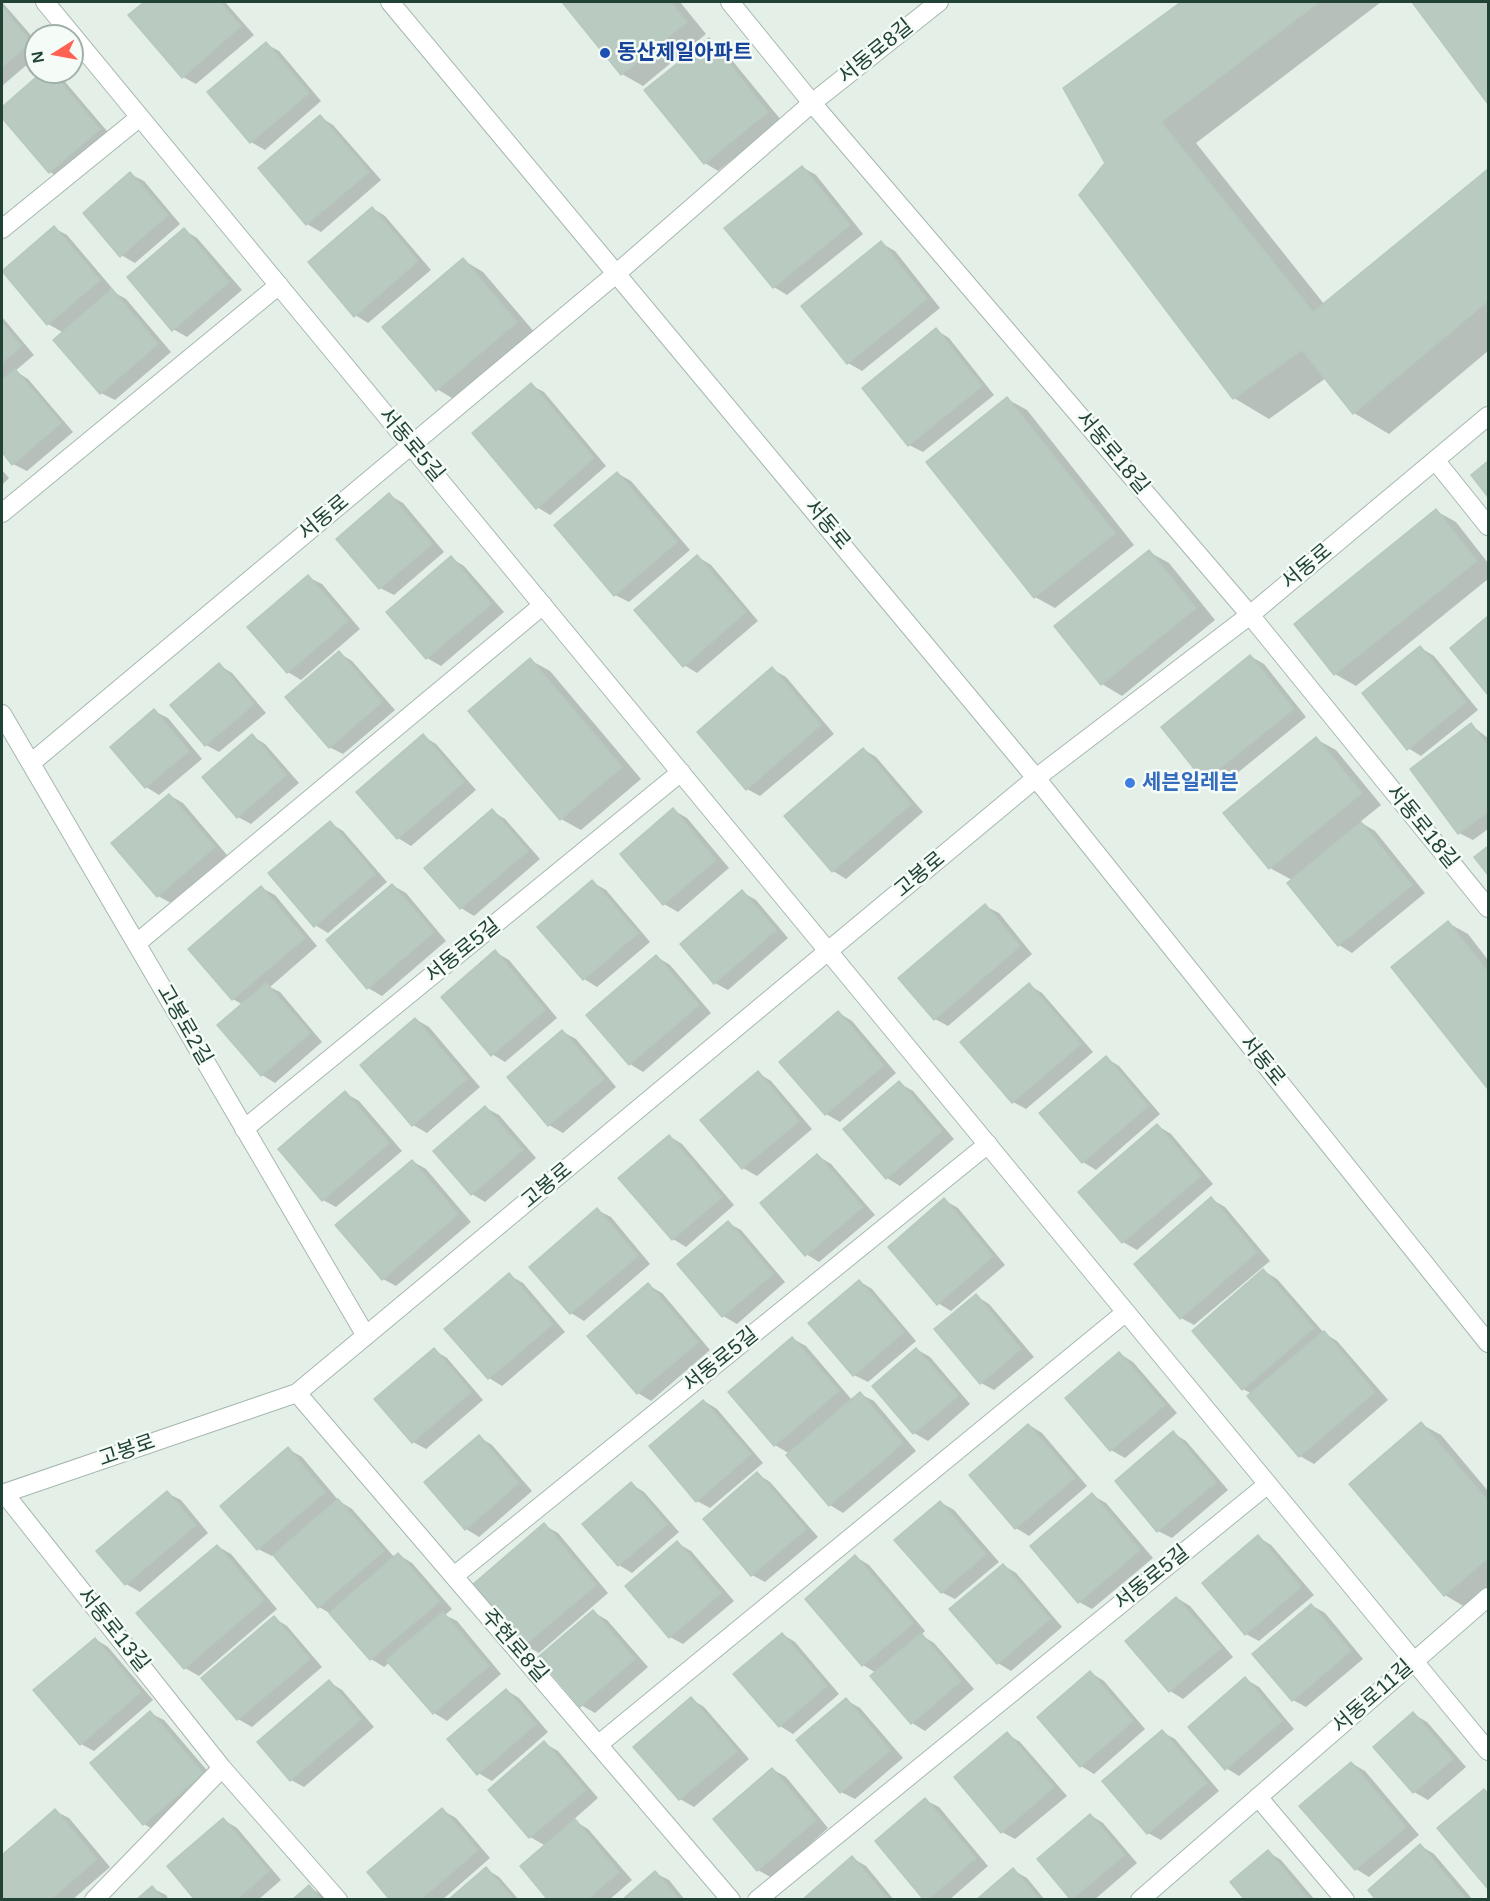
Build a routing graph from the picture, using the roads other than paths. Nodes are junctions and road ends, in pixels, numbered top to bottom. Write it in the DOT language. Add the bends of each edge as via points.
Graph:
graph roads {
  1 [pos="45,2"];
  2 [pos="390,2"];
  3 [pos="730,2"];
  4 [pos="939,2"];
  5 [pos="812,103"];
  6 [pos="140,117"];
  7 [pos="2,229"];
  8 [pos="617,273"];
  9 [pos="279,285"];
  10 [pos="1488,416"];
  11 [pos="412,445"];
  12 [pos="1435,460"];
  13 [pos="2,513"];
  14 [pos="1488,526"];
  15 [pos="543,605"];
  16 [pos="1250,615"];
  17 [pos="2,714"];
  18 [pos="31,763"];
  19 [pos="681,772"];
  20 [pos="1036,778"];
  21 [pos="1488,908"];
  22 [pos="137,943"];
  23 [pos="829,951"];
  24 [pos="244,1129"];
  25 [pos="988,1144"];
  26 [pos="1126,1312"];
  27 [pos="366,1336"];
  28 [pos="1488,1343"];
  29 [pos="297,1393"];
  30 [pos="1268,1484"];
  31 [pos="3,1493"];
  32 [pos="454,1576"];
  33 [pos="1488,1598"];
  34 [pos="1415,1662"];
  35 [pos="599,1744"];
  36 [pos="1488,1751"];
  37 [pos="222,1768"];
  38 [pos="1258,1797"];
  39 [pos="94,1899"];
  40 [pos="338,1899"];
  41 [pos="731,1899"];
  42 [pos="757,1899"];
  43 [pos="1140,1899"];
  44 [pos="1345,1899"];
  1 -- 6 [label="street, 서동로5길"];
  2 -- 8 [label="street, 서동로"];
  3 -- 5 [label="street, 서동로18길"];
  4 -- 5 [label="street, 서동로8길"];
  5 -- 8 [label="street, 서동로8길"];
  5 -- 16 [label="street, 서동로18길"];
  6 -- 7 [label="street"];
  6 -- 9 [label="street, 서동로5길"];
  8 -- 11 [label="street, 서동로"];
  8 -- 20 [label="street, 서동로"];
  9 -- 11 [label="street, 서동로5길"];
  9 -- 13 [label="street"];
  10 -- 12 [label="street, 서동로"];
  11 -- 15 [label="street, 서동로5길"];
  11 -- 18 [label="street, 서동로"];
  12 -- 14 [label="street"];
  12 -- 16 [label="street, 서동로"];
  15 -- 19 [label="street, 서동로5길"];
  15 -- 22 [label="street"];
  16 -- 20 [label="street, 서동로"];
  16 -- 21 [label="street, 서동로18길"];
  17 -- 18 [label="street, 고봉로2길"];
  18 -- 22 [label="street, 고봉로2길"];
  19 -- 23 [label="street, 서동로5길"];
  19 -- 24 [label="street, 서동로5길"];
  20 -- 23 [label="street, 고봉로"];
  20 -- 28 [label="street, 서동로"];
  22 -- 24 [label="street, 고봉로2길"];
  23 -- 25 [label="street, 서동로5길"];
  23 -- 27 [label="street, 고봉로"];
  24 -- 27 [label="street, 고봉로2길"];
  25 -- 26 [label="street, 서동로5길"];
  25 -- 32 [label="street, 서동로5길"];
  26 -- 30 [label="street, 서동로5길"];
  26 -- 35 [label="street"];
  27 -- 29 [label="street, 고봉로"];
  29 -- 31 [label="street, 고봉로"];
  29 -- 32 [label="street, 주현로8길"];
  30 -- 34 [label="street, 서동로5길"];
  30 -- 42 [label="street, 서동로5길"];
  31 -- 37 [label="street, 서동로13길"];
  32 -- 35 [label="street, 주현로8길"];
  33 -- 34 [label="street, 서동로11길"];
  34 -- 36 [label="street, 서동로5길"];
  34 -- 38 [label="street, 서동로11길"];
  35 -- 41 [label="street, 주현로8길"];
  37 -- 39 [label="street"];
  37 -- 40 [label="street, 서동로13길"];
  38 -- 43 [label="street, 서동로11길"];
  38 -- 44 [label="street"];
}
